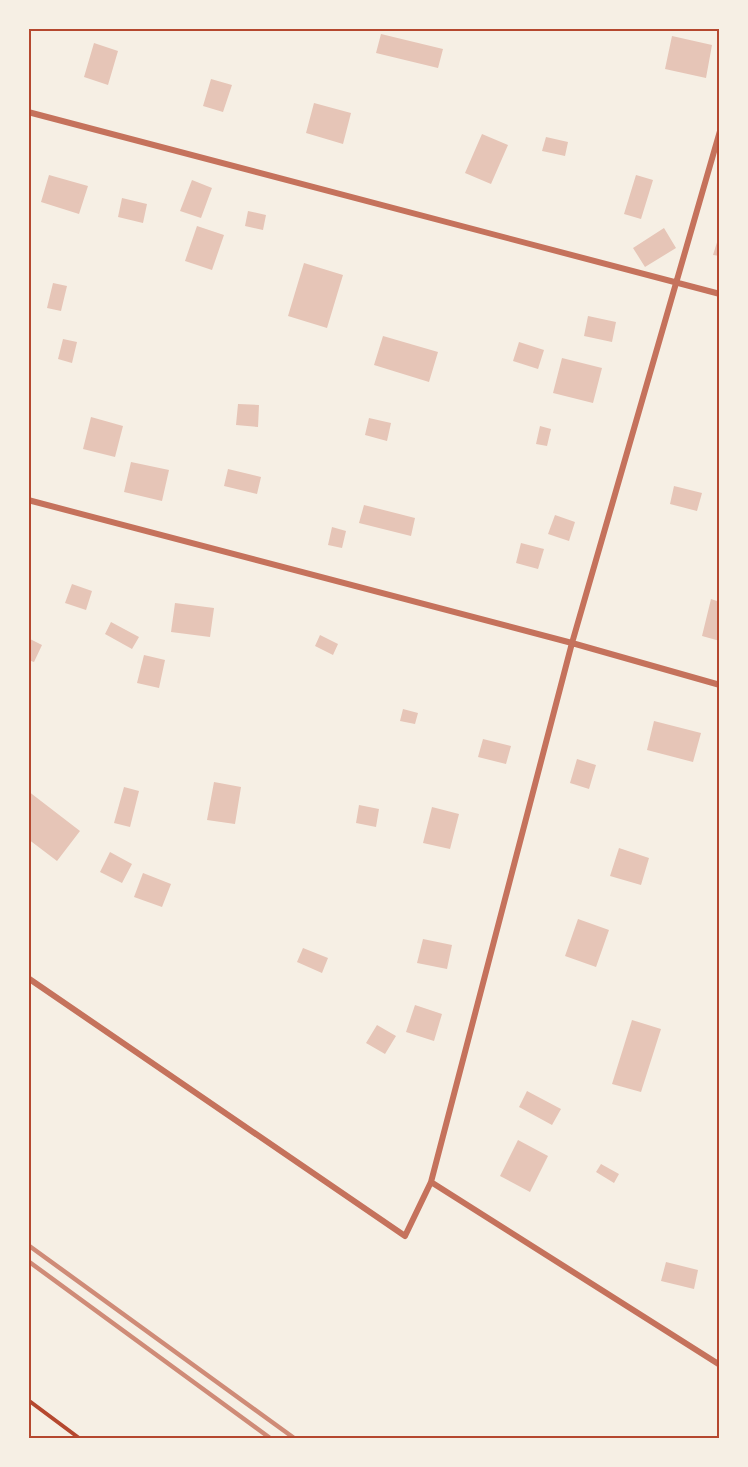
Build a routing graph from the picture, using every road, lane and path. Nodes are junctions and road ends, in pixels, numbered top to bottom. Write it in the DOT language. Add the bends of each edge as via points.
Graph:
graph roads {
  1 [pos="28,112"];
  2 [pos="720,131"];
  3 [pos="676,282"];
  4 [pos="720,294"];
  5 [pos="28,500"];
  6 [pos="572,643"];
  7 [pos="720,685"];
  8 [pos="28,978"];
  9 [pos="431,1182"];
  10 [pos="720,1365"];
  11 [pos="28,1400"];
  12 [pos="79,1438"];
  1 -- 3 [label="street"];
  2 -- 3 [label="street"];
  3 -- 4 [label="street"];
  3 -- 6 [label="street"];
  5 -- 6 [label="street"];
  6 -- 7 [label="street"];
  6 -- 9 [label="street"];
  8 -- 9 [label="street" via="405,1236"];
  9 -- 10 [label="street"];
  11 -- 12 [label="path"];
}
